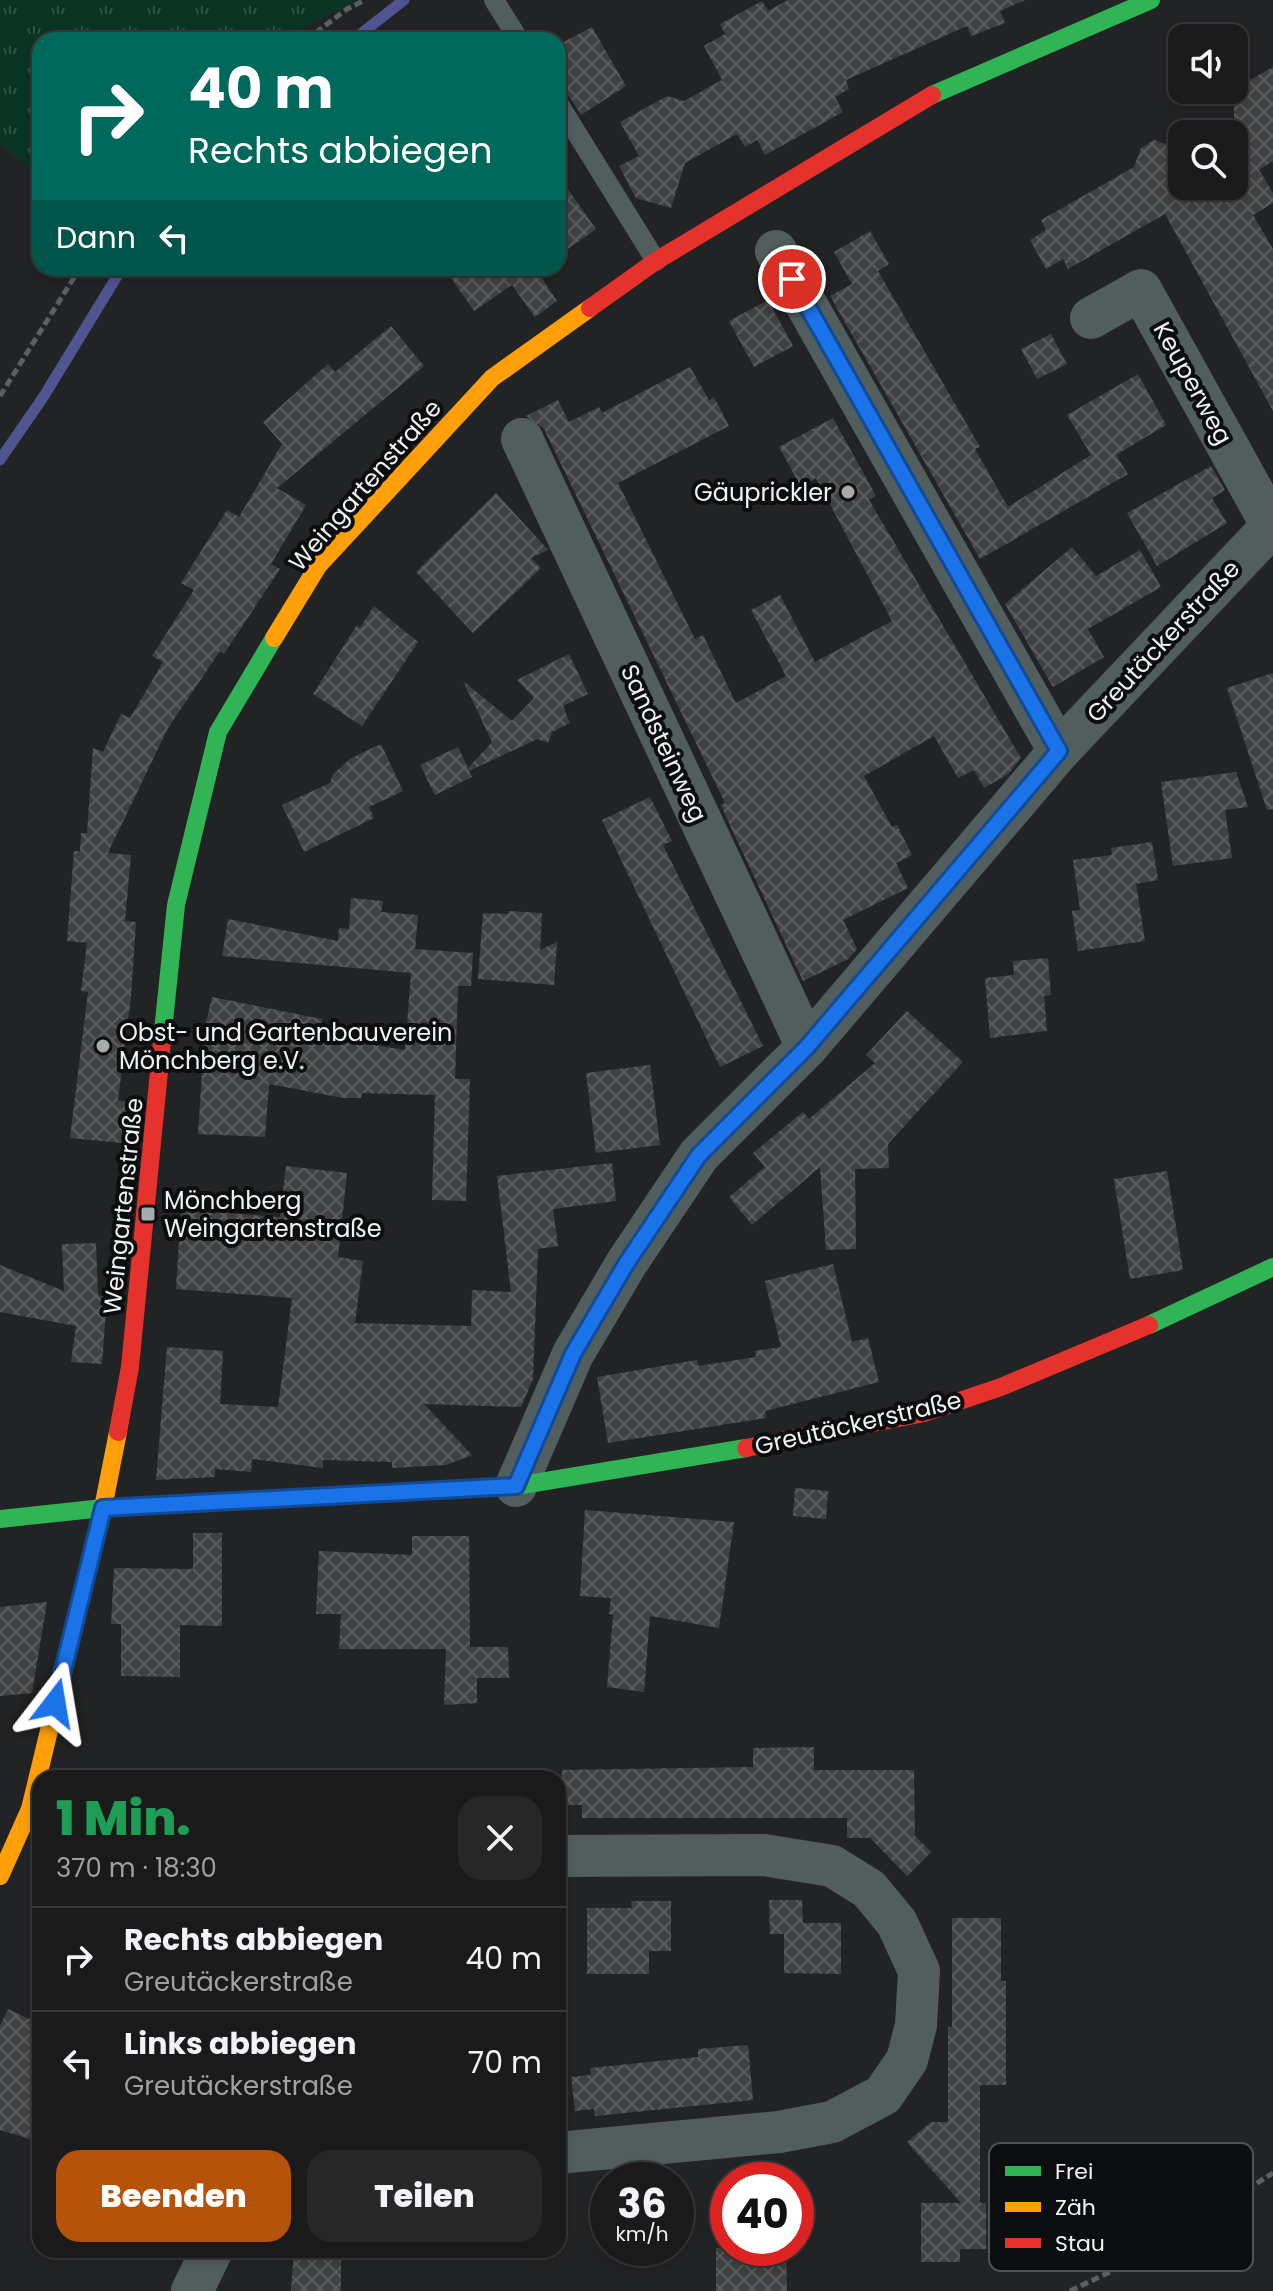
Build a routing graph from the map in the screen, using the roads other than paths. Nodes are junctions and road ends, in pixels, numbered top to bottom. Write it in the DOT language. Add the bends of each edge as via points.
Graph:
graph roads {
  1 [pos="494,0"];
  2 [pos="1151,0"];
  3 [pos="514,32"];
  4 [pos="566,116"];
  5 [pos="776,251"];
  6 [pos="656,261"];
  7 [pos="1091,318"];
  8 [pos="522,439"];
  9 [pos="1272,525"];
  10 [pos="1059,751"];
  11 [pos="807,1047"];
  12 [pos="1273,1267"];
  13 [pos="516,1486"];
  14 [pos="103,1508"];
  15 [pos="0,1519"];
  16 [pos="44,1770"];
  17 [pos="32,1817"];
  18 [pos="566,1856"];
  19 [pos="0,1876"];
  20 [pos="566,2152"];
  21 [pos="208,2258"];
  22 [pos="192,2291"];
  1 -- 3 [label="lane"];
  2 -- 6 [label="street, Weingartenstraße" via="933,94"];
  4 -- 6 [label="lane"];
  5 -- 10 [label="street"];
  6 -- 14 [label="street, Weingartenstraße" via="492,378 318,566 218,732 176,905 130,1367"];
  7 -- 9 [label="street, Keuperweg" via="1141,290"];
  8 -- 11 [label="street, Sandsteinweg"];
  9 -- 10 [label="street, Greutäckerstraße"];
  10 -- 11 [label="street, Greutäckerstraße"];
  11 -- 13 [label="street, Greutäckerstraße" via="699,1155 573,1354"];
  12 -- 13 [label="street, Greutäckerstraße" via="1115,1341 924,1413 688,1460"];
  13 -- 14 [label="street, Greutäckerstraße"];
  14 -- 15 [label="street, Greutäckerstraße"];
  14 -- 16 [label="street, Weingartenstraße"];
  17 -- 19 [label="street, Weingartenstraße"];
  18 -- 20 [label="street" via="764,1855 832,1866 869,1889 897,1923 919,1971 916,2025 907,2060 883,2095 832,2122"];
  21 -- 22 [label="street"];
}
